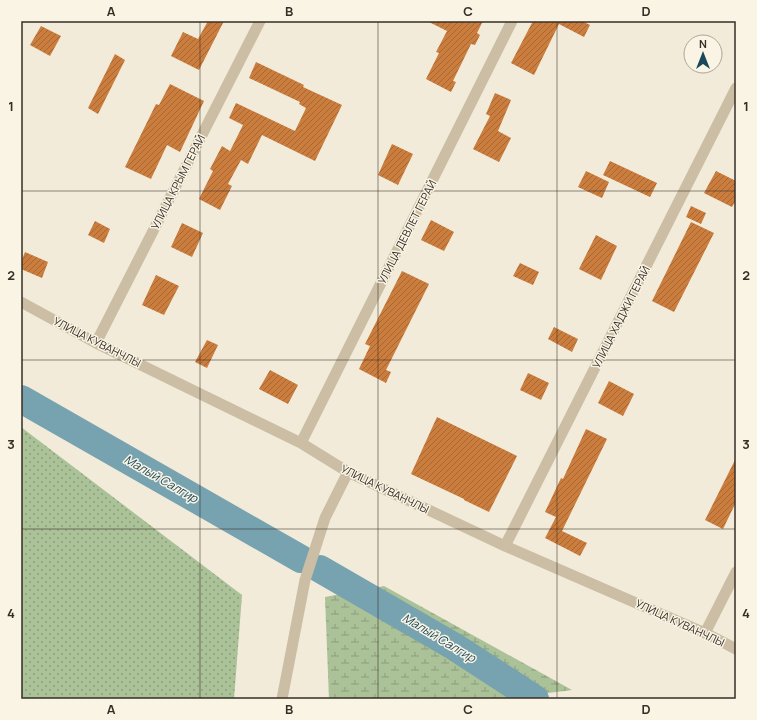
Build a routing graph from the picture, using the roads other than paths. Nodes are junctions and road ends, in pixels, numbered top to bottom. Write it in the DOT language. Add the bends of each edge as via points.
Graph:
graph roads {
  1 [pos="260,21"];
  2 [pos="512,21"];
  3 [pos="736,88"];
  4 [pos="21,302"];
  5 [pos="96,343"];
  6 [pos="301,443"];
  7 [pos="348,472"];
  8 [pos="505,546"];
  9 [pos="736,572"];
  10 [pos="705,633"];
  11 [pos="736,649"];
  12 [pos="282,699"];
  1 -- 5 [label="street, УЛИЦА КРЫМ ГЕРАЙ"];
  2 -- 6 [label="street, УЛИЦА ДЕВЛЕТ ГЕРАЙ"];
  3 -- 8 [label="street, УЛИЦА ХАДЖИ ГЕРАЙ"];
  4 -- 5 [label="street, УЛИЦА КУВАНЧЛЫ"];
  5 -- 6 [label="street, УЛИЦА КУВАНЧЛЫ"];
  6 -- 7 [label="street, УЛИЦА КУВАНЧЛЫ"];
  7 -- 8 [label="street, УЛИЦА КУВАНЧЛЫ"];
  7 -- 12 [label="street" via="325,518 305,580"];
  8 -- 10 [label="street, УЛИЦА КУВАНЧЛЫ"];
  9 -- 10 [label="street"];
  10 -- 11 [label="street, УЛИЦА КУВАНЧЛЫ"];
}
